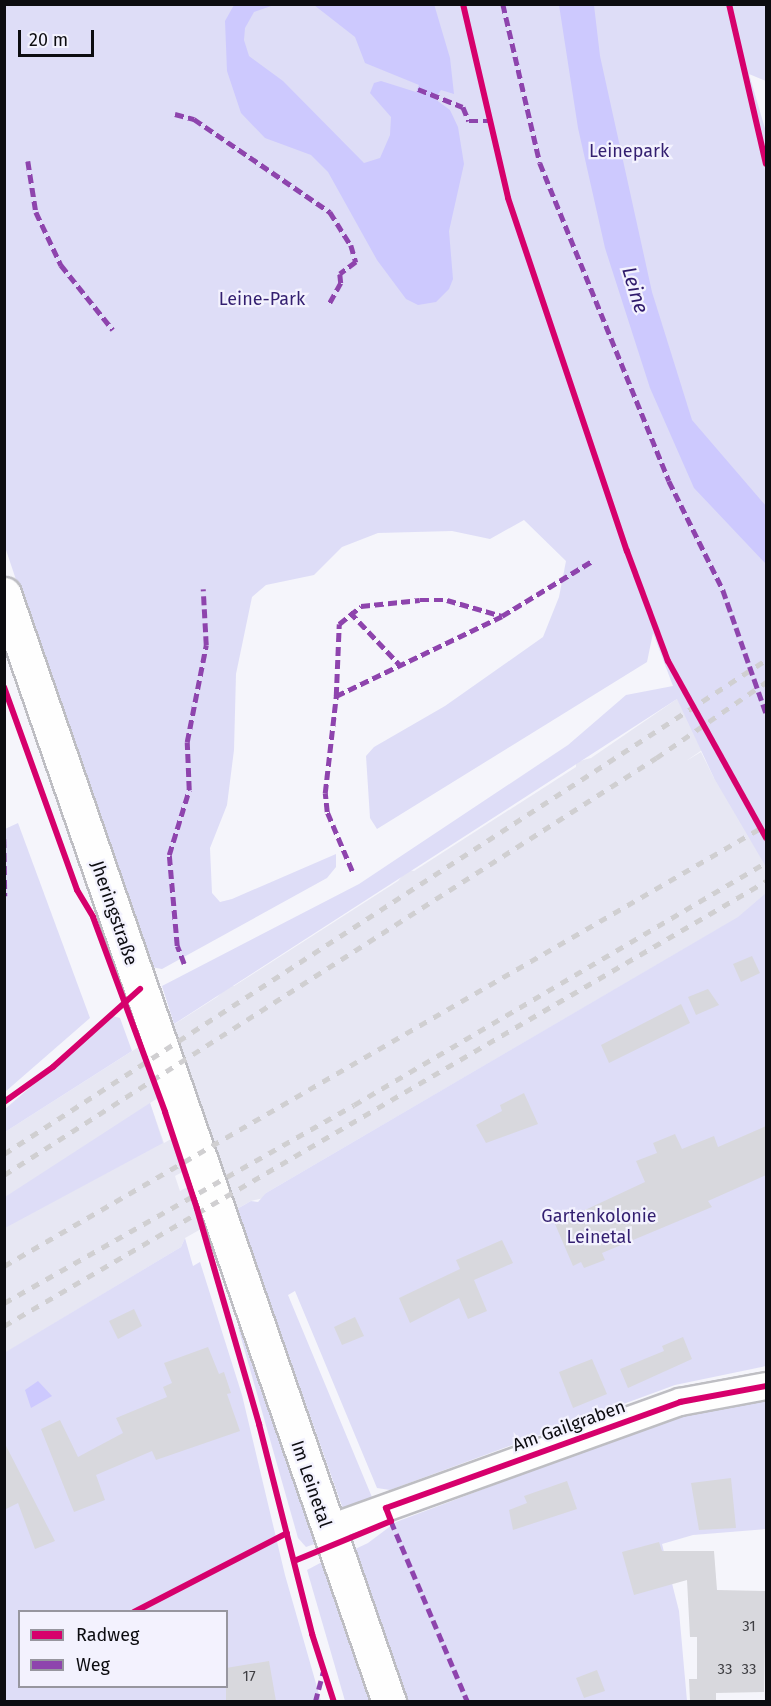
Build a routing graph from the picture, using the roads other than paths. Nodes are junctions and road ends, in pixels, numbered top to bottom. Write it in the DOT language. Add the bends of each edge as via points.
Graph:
graph roads {
  1 [pos="4,594"];
  2 [pos="236,1265"];
  3 [pos="766,1386"];
  4 [pos="327,1529"];
  5 [pos="389,1701"];
  1 -- 2 [label="main road, Jheringstraße"];
  2 -- 4 [label="main road, Im Leinetal"];
  3 -- 4 [label="street, Am Gailgraben" via="680,1402"];
  4 -- 5 [label="main road, Im Leinetal"];
}
